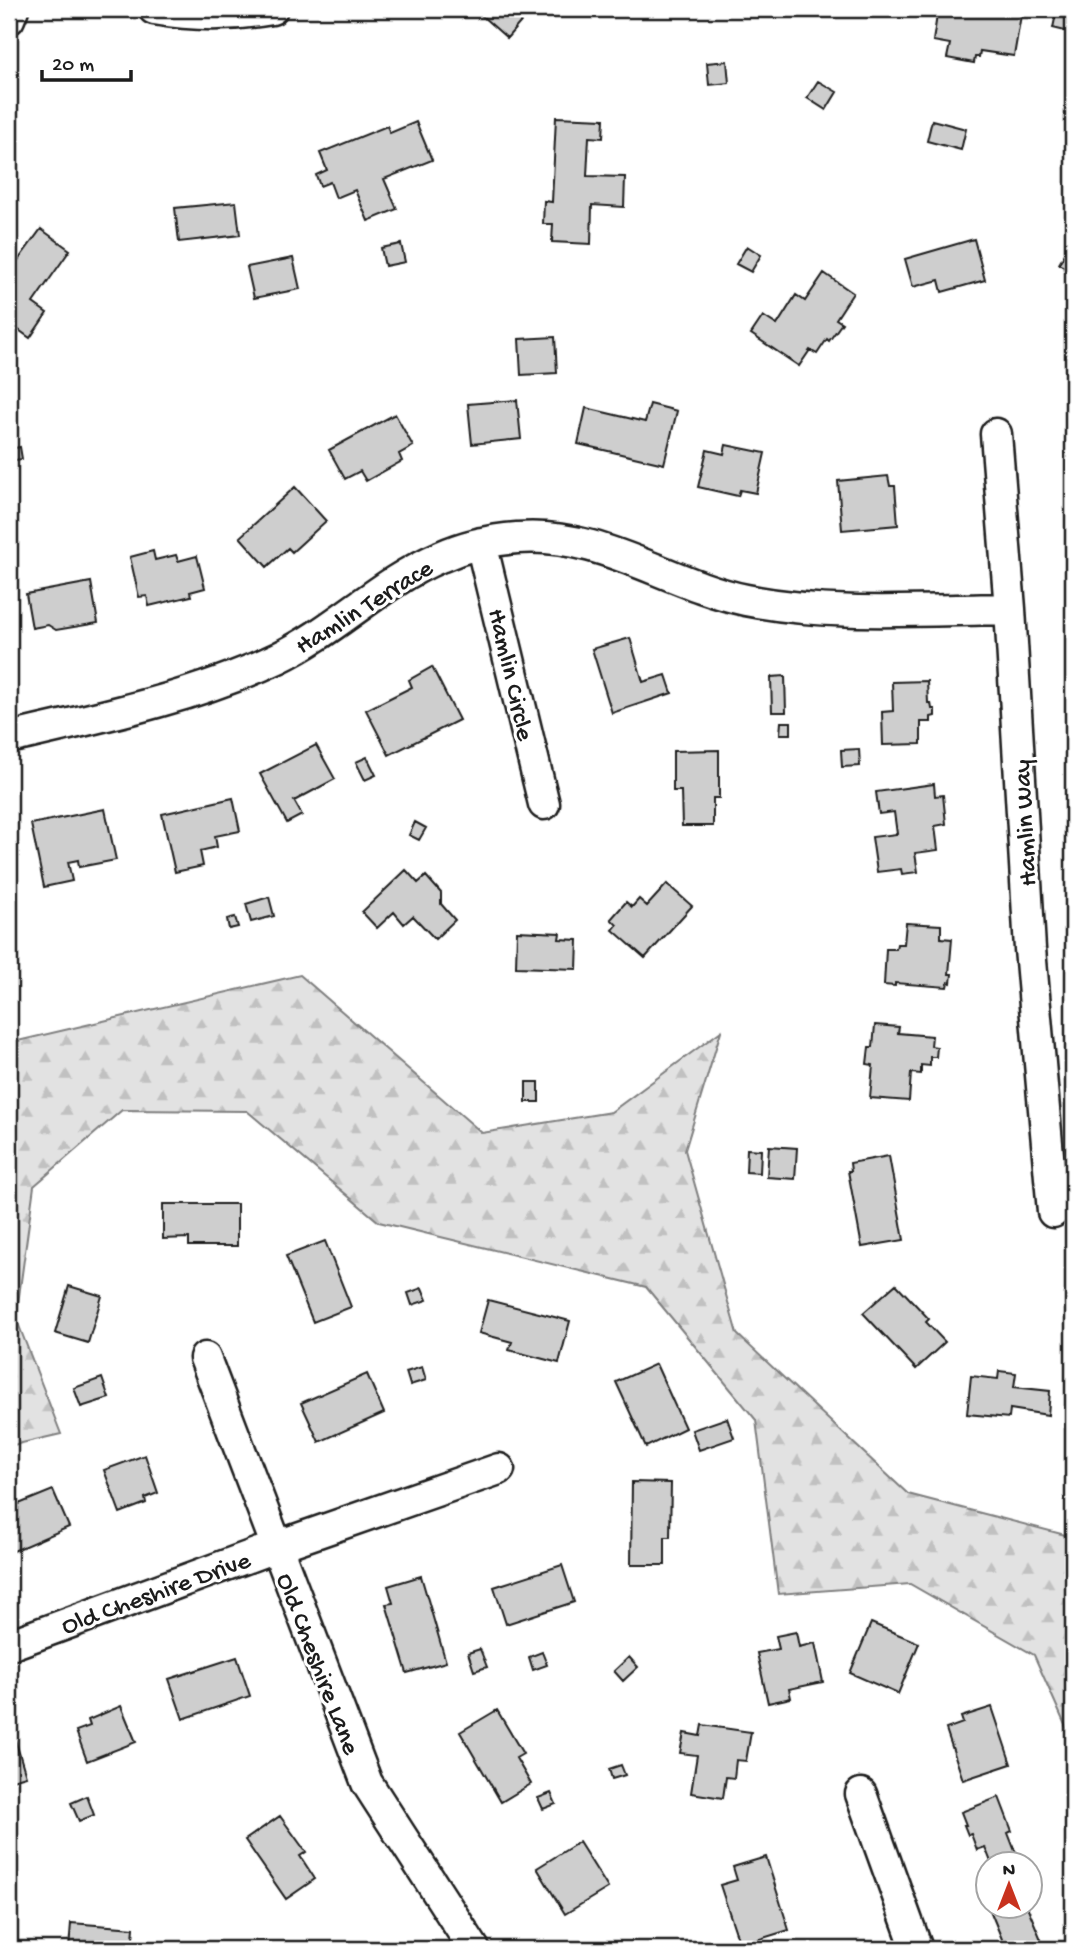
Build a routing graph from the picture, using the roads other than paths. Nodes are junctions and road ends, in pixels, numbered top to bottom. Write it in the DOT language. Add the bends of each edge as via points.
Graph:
graph roads {
  1 [pos="13,9"];
  2 [pos="154,9"];
  3 [pos="272,9"];
  4 [pos="9,19"];
  5 [pos="996,434"];
  6 [pos="481,543"];
  7 [pos="1010,609"];
  8 [pos="9,738"];
  9 [pos="544,804"];
  10 [pos="1053,1212"];
  11 [pos="205,1358"];
  12 [pos="499,1469"];
  13 [pos="275,1547"];
  14 [pos="9,1645"];
  15 [pos="861,1794"];
  16 [pos="474,1949"];
  17 [pos="917,1949"];
  1 -- 4 [label="street"];
  2 -- 3 [label="street" via="197,15"];
  5 -- 7 [label="street, Hamlin Way"];
  6 -- 7 [label="street, Hamlin Terrace" via="567,539 733,596 811,611"];
  6 -- 8 [label="street, Hamlin Terrace" via="440,557 397,580 327,630 234,678"];
  6 -- 9 [label="street, Hamlin Circle"];
  7 -- 10 [label="street, Hamlin Way" via="1030,949"];
  11 -- 13 [label="street, Old Cheshire Lane"];
  12 -- 13 [label="street, Old Cheshire Drive"];
  13 -- 14 [label="street, Old Cheshire Drive"];
  13 -- 16 [label="street, Old Cheshire Lane" via="367,1783"];
  15 -- 17 [label="street"];
}
